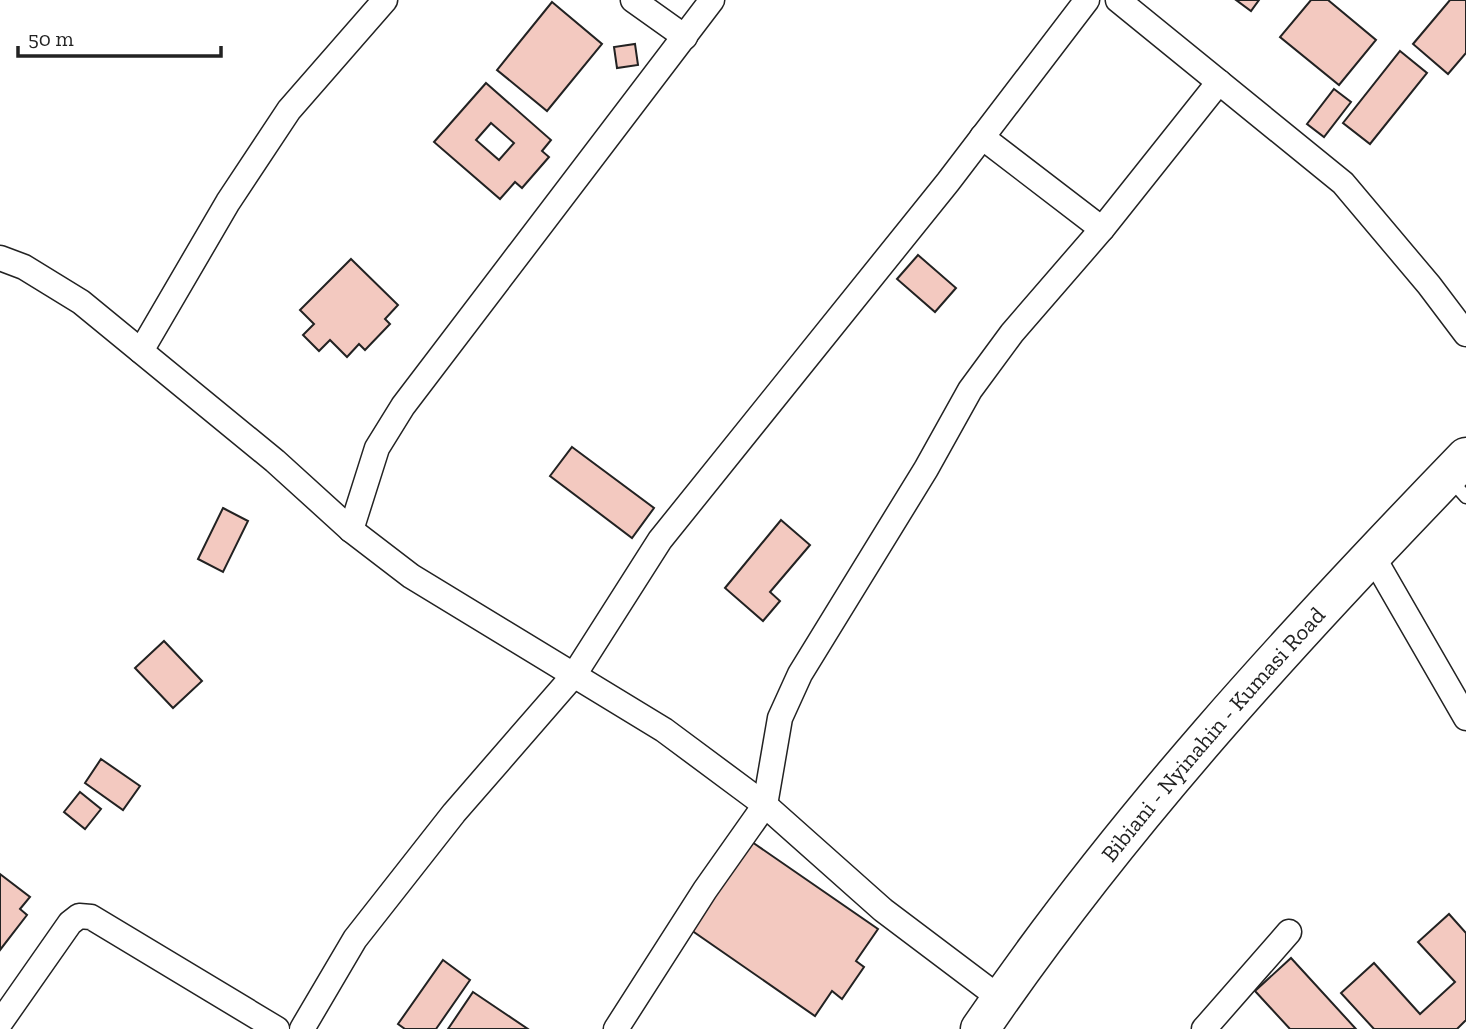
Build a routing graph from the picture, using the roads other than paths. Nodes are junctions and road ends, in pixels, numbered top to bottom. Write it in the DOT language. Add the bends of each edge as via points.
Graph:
graph roads {
  1 [pos="385,0"];
  2 [pos="633,0"];
  3 [pos="712,0"];
  4 [pos="1087,0"];
  5 [pos="1118,0"];
  6 [pos="685,37"];
  7 [pos="1220,82"];
  8 [pos="982,137"];
  9 [pos="1102,229"];
  10 [pos="0,258"];
  11 [pos="1466,334"];
  12 [pos="141,351"];
  13 [pos="1460,477"];
  14 [pos="351,530"];
  15 [pos="1372,555"];
  16 [pos="574,675"];
  17 [pos="1466,718"];
  18 [pos="765,805"];
  19 [pos="1289,932"];
  20 [pos="990,1014"];
  21 [pos="0,1023"];
  22 [pos="277,1029"];
  23 [pos="302,1029"];
  24 [pos="615,1029"];
  25 [pos="1204,1029"];
  1 -- 12 [label="street" via="289,110 228,201"];
  2 -- 6 [label="street"];
  3 -- 6 [label="street"];
  4 -- 8 [label="street"];
  5 -- 7 [label="street"];
  6 -- 14 [label="street" via="403,406 377,448"];
  7 -- 9 [label="street"];
  7 -- 11 [label="street" via="1343,183"];
  8 -- 9 [label="street"];
  8 -- 16 [label="street" via="660,540"];
  9 -- 18 [label="street" via="1012,333 970,390 800,674 780,718"];
  10 -- 12 [label="street" via="80,302"];
  12 -- 14 [label="street"];
  13 -- 15 [label="main road, Bibiani - Nyinahin - Kumasi Road"];
  14 -- 16 [label="street" via="411,576"];
  15 -- 17 [label="street"];
  15 -- 20 [label="main road, Bibiani - Nyinahin - Kumasi Road" via="1109,853"];
  16 -- 18 [label="street" via="664,730"];
  16 -- 23 [label="street" via="454,813 355,939"];
  18 -- 20 [label="street"];
  18 -- 24 [label="street"];
  19 -- 25 [label="street"];
  21 -- 22 [label="street" via="70,923 79,916 91,916"];
}
